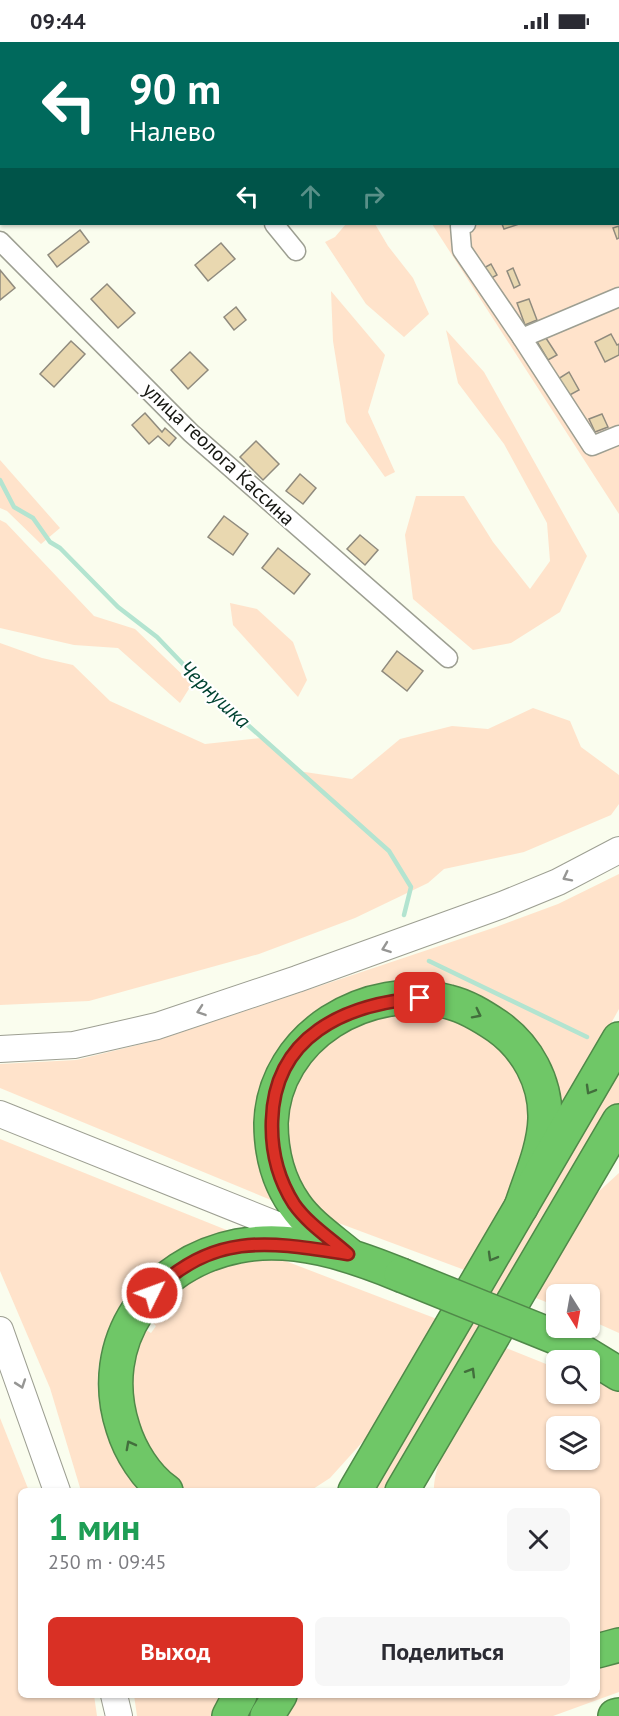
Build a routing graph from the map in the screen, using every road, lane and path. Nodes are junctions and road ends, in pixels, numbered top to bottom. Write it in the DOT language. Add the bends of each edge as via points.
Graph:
graph roads {
  1 [pos="275,225"];
  2 [pos="463,225"];
  3 [pos="0,241"];
  4 [pos="296,251"];
  5 [pos="619,297"];
  6 [pos="522,338"];
  7 [pos="619,435"];
  8 [pos="448,658"];
  9 [pos="619,850"];
  10 [pos="619,1039"];
  11 [pos="0,1049"];
  12 [pos="0,1114"];
  13 [pos="619,1121"];
  14 [pos="619,1163"];
  15 [pos="521,1207"];
  16 [pos="564,1216"];
  17 [pos="348,1254"];
  18 [pos="0,1330"];
  19 [pos="565,1341"];
  20 [pos="619,1355"];
  21 [pos="619,1362"];
  22 [pos="619,1374"];
  23 [pos="401,1412"];
  24 [pos="442,1422"];
  25 [pos="56,1488"];
  26 [pos="163,1488"];
  27 [pos="334,1488"];
  28 [pos="357,1488"];
  29 [pos="404,1488"];
  30 [pos="424,1488"];
  31 [pos="619,1645"];
  32 [pos="600,1650"];
  33 [pos="115,1698"];
  34 [pos="238,1698"];
  35 [pos="278,1698"];
  36 [pos="119,1716"];
  37 [pos="229,1716"];
  38 [pos="267,1716"];
  1 -- 4 [label="street"];
  2 -- 6 [label="street" via="462,250"];
  3 -- 8 [label="street, улица геолога Кассина" via="191,433"];
  5 -- 6 [label="street"];
  6 -- 7 [label="street" via="592,446"];
  9 -- 11 [label="main road, one-way" via="558,882 502,905 156,1026 74,1045"];
  10 -- 15 [label="highway, one-way"];
  12 -- 17 [label="main road"];
  13 -- 16 [label="highway"];
  14 -- 16 [label="highway" via="593,1182"];
  17 -- 15 [label="highway, one-way" via="310,1222 285,1188 271,1139 272,1105 282,1073 294,1052 315,1032 358,1008 387,1000 420,998 448,1002 478,1013 507,1033 526,1054 540,1080 545,1118 543,1140"];
  15 -- 23 [label="highway, one-way"];
  24 -- 16 [label="highway, one-way"];
  17 -- 19 [label="highway, bridge"];
  26 -- 17 [label="highway, one-way" via="142,1467 127,1440 115,1392 119,1347 138,1310 167,1278 186,1265 229,1248 278,1243"];
  18 -- 25 [label="main road, one-way"];
  19 -- 20 [label="highway"];
  19 -- 21 [label="highway"];
  19 -- 22 [label="highway"];
  23 -- 27 [label="highway" via="365,1458"];
  23 -- 28 [label="highway"];
  24 -- 29 [label="highway"];
  24 -- 30 [label="highway"];
  31 -- 32 [label="highway"];
  33 -- 36 [label="main road"];
  34 -- 37 [label="highway"];
  35 -- 38 [label="highway"];
}
